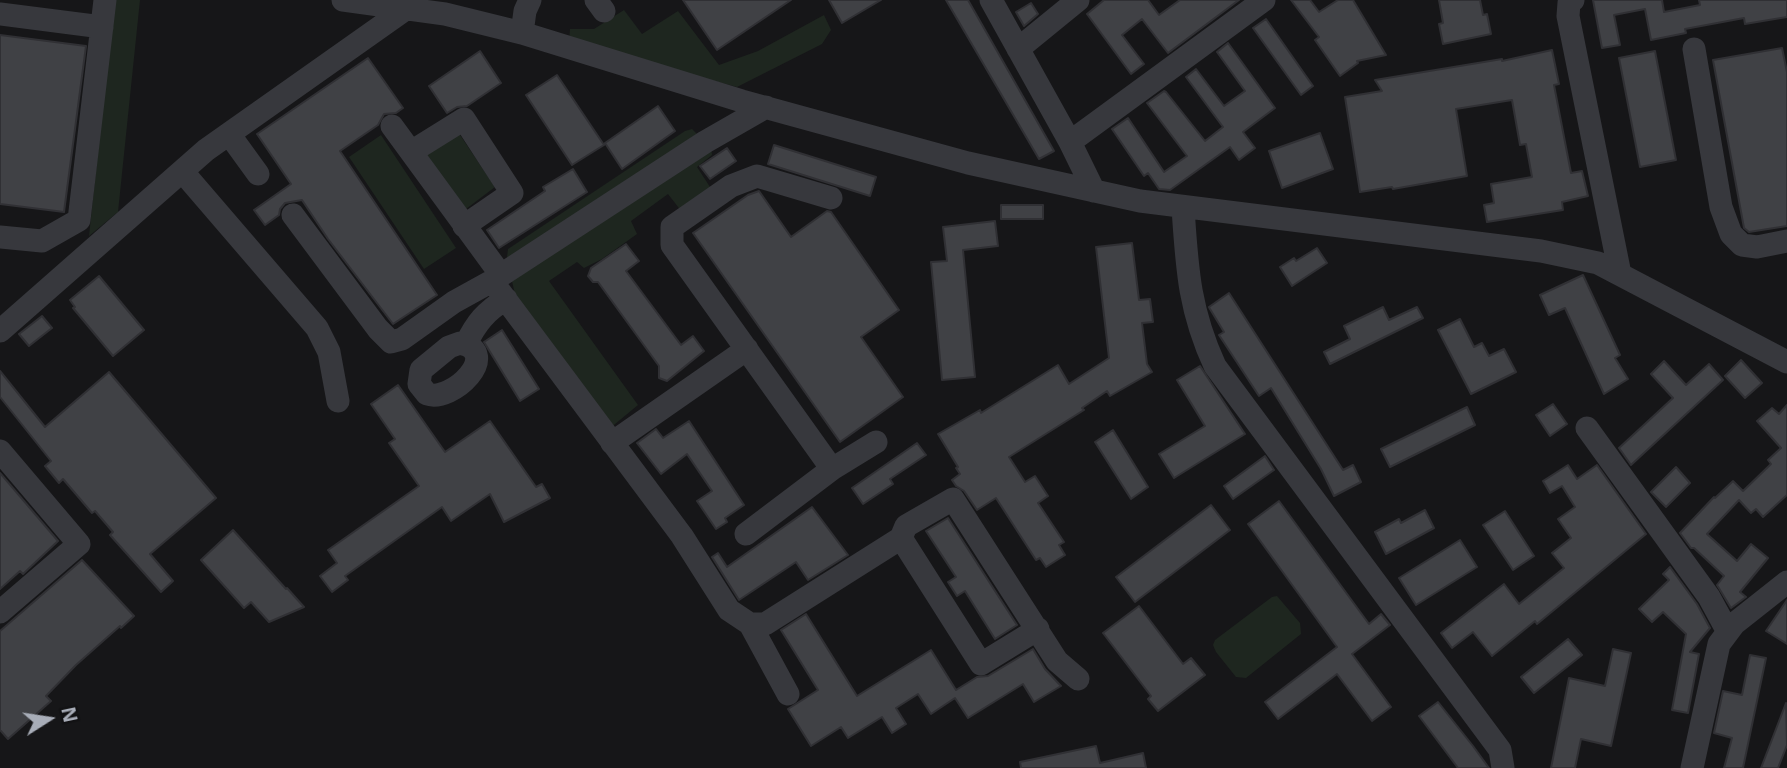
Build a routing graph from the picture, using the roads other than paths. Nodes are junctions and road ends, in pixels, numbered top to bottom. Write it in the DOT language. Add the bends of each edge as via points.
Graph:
graph roads {
  1 [pos="105,0"];
  2 [pos="343,0"];
  3 [pos="530,0"];
  4 [pos="991,0"];
  5 [pos="1078,0"];
  6 [pos="1264,0"];
  7 [pos="1568,1"];
  8 [pos="407,8"];
  9 [pos="0,14"];
  10 [pos="102,27"];
  11 [pos="522,33"];
  12 [pos="1694,49"];
  13 [pos="1018,50"];
  14 [pos="766,107"];
  15 [pos="393,126"];
  16 [pos="229,134"];
  17 [pos="1070,142"];
  18 [pos="411,152"];
  19 [pos="182,171"];
  20 [pos="258,174"];
  21 [pos="1094,191"];
  22 [pos="831,198"];
  23 [pos="1183,208"];
  24 [pos="293,215"];
  25 [pos="464,226"];
  26 [pos="0,237"];
  27 [pos="1787,241"];
  28 [pos="1620,274"];
  29 [pos="500,285"];
  30 [pos="0,331"];
  31 [pos="466,344"];
  32 [pos="747,349"];
  33 [pos="1787,362"];
  34 [pos="338,401"];
  35 [pos="1587,428"];
  36 [pos="619,438"];
  37 [pos="876,442"];
  38 [pos="4,463"];
  39 [pos="832,469"];
  40 [pos="746,534"];
  41 [pos="901,538"];
  42 [pos="1787,582"];
  43 [pos="0,612"];
  44 [pos="750,624"];
  45 [pos="1038,629"];
  46 [pos="1728,632"];
  47 [pos="1078,679"];
  48 [pos="789,694"];
  49 [pos="1503,768"];
  50 [pos="1692,768"];
  1 -- 10 [label="street"];
  2 -- 8 [label="street"];
  3 -- 11 [label="street"];
  4 -- 13 [label="street"];
  5 -- 13 [label="street"];
  6 -- 17 [label="street"];
  7 -- 28 [label="street"];
  8 -- 11 [label="street"];
  8 -- 16 [label="street"];
  9 -- 10 [label="street"];
  10 -- 26 [label="street" via="79,220 42,241"];
  11 -- 14 [label="street"];
  12 -- 27 [label="street" via="1721,207 1731,234 1742,245 1758,247"];
  13 -- 17 [label="street"];
  14 -- 21 [label="street" via="968,163"];
  14 -- 29 [label="street" via="705,142"];
  15 -- 18 [label="street"];
  16 -- 19 [label="street"];
  16 -- 20 [label="street"];
  17 -- 21 [label="street"];
  18 -- 25 [label="street"];
  18 -- 25 [label="street" via="464,119 512,193"];
  19 -- 30 [label="street"];
  19 -- 34 [label="street" via="317,328 329,352"];
  21 -- 23 [label="street"];
  22 -- 32 [label="street" via="757,176 730,186 672,227 671,245"];
  23 -- 28 [label="street" via="1541,251 1598,263"];
  23 -- 49 [label="street" via="1188,284 1202,338 1215,366 1500,750"];
  24 -- 29 [label="street" via="391,342 454,302"];
  25 -- 29 [label="street"];
  28 -- 33 [label="street"];
  29 -- 31 [label="street"];
  29 -- 36 [label="street"];
  32 -- 36 [label="street"];
  32 -- 39 [label="street"];
  35 -- 46 [label="street" via="1709,597"];
  36 -- 44 [label="street" via="729,610"];
  37 -- 39 [label="street"];
  38 -- 43 [label="street" via="79,544"];
  39 -- 40 [label="street"];
  41 -- 44 [label="street" via="765,624"];
  41 -- 45 [label="street" via="981,664"];
  41 -- 45 [label="street" via="906,526 953,499"];
  42 -- 46 [label="street"];
  44 -- 48 [label="street"];
  45 -- 47 [label="street" via="1057,661"];
  46 -- 50 [label="street" via="1719,645"];
}
